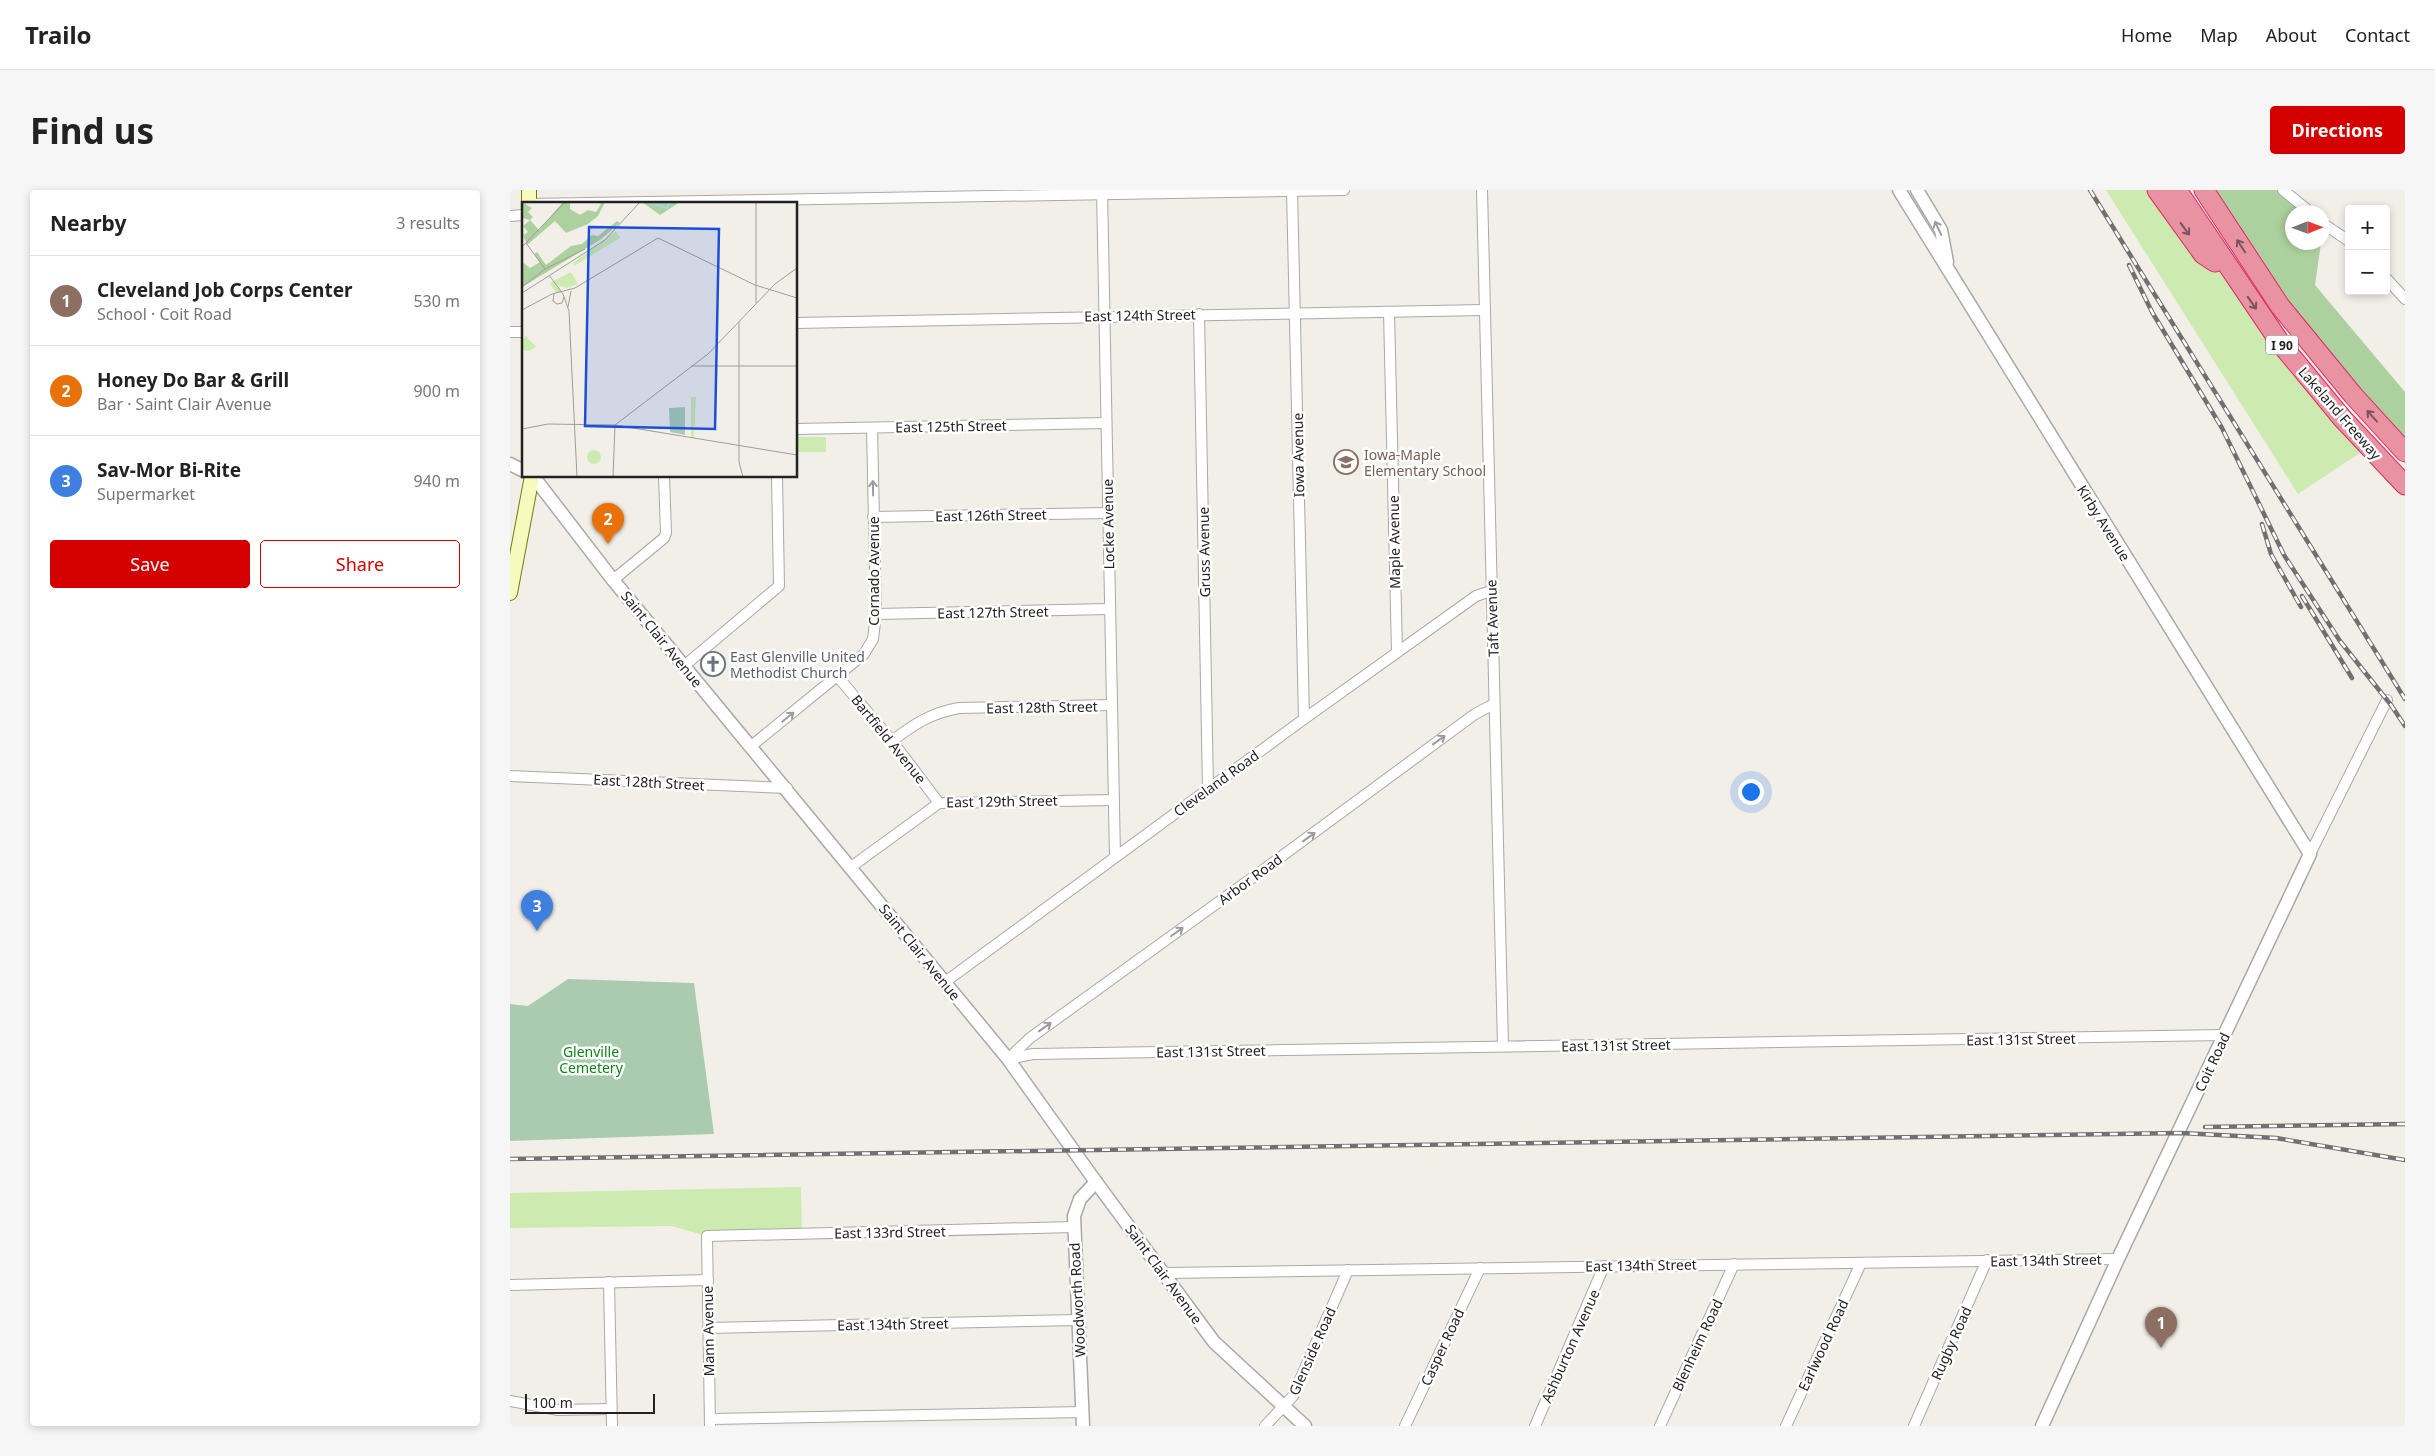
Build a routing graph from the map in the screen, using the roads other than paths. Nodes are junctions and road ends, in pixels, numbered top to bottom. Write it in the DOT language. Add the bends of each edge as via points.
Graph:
graph roads {
  1 [pos="1292,190"];
  2 [pos="1344,190"];
  3 [pos="1482,190"];
  4 [pos="1899,190"];
  5 [pos="1918,190"];
  6 [pos="2157,190"];
  7 [pos="2177,190"];
  8 [pos="2283,190"];
  9 [pos="2206,191"];
  10 [pos="1102,192"];
  11 [pos="624,202"];
  12 [pos="2301,205"];
  13 [pos="2330,228"];
  14 [pos="2345,238"];
  15 [pos="1949,269"];
  16 [pos="2232,274"];
  17 [pos="2390,282"];
  18 [pos="2404,297"];
  19 [pos="1484,310"];
  20 [pos="1390,312"];
  21 [pos="1295,313"];
  22 [pos="1198,314"];
  23 [pos="1103,316"];
  24 [pos="798,323"];
  25 [pos="1106,423"];
  26 [pos="872,428"];
  27 [pos="798,429"];
  28 [pos="2405,452"];
  29 [pos="510,464"];
  30 [pos="522,470"];
  31 [pos="532,478"];
  32 [pos="534,478"];
  33 [pos="664,478"];
  34 [pos="777,478"];
  35 [pos="2405,485"];
  36 [pos="1108,513"];
  37 [pos="873,517"];
  38 [pos="511,575"];
  39 [pos="614,580"];
  40 [pos="1491,591"];
  41 [pos="510,593"];
  42 [pos="1109,609"];
  43 [pos="876,614"];
  44 [pos="1397,652"];
  45 [pos="684,666"];
  46 [pos="838,677"];
  47 [pos="2387,700"];
  48 [pos="1494,704"];
  49 [pos="1112,705"];
  50 [pos="1304,719"];
  51 [pos="892,741"];
  52 [pos="750,747"];
  53 [pos="510,776"];
  54 [pos="787,788"];
  55 [pos="1208,789"];
  56 [pos="1114,800"];
  57 [pos="939,802"];
  58 [pos="2310,854"];
  59 [pos="1115,857"];
  60 [pos="851,867"];
  61 [pos="945,982"];
  62 [pos="2224,1035"];
  63 [pos="1503,1046"];
  64 [pos="1008,1058"];
  65 [pos="1096,1182"];
  66 [pos="1074,1227"];
  67 [pos="707,1236"];
  68 [pos="2118,1259"];
  69 [pos="1987,1260"];
  70 [pos="1861,1263"];
  71 [pos="1734,1264"];
  72 [pos="1604,1266"];
  73 [pos="1480,1268"];
  74 [pos="1348,1270"];
  75 [pos="1165,1273"];
  76 [pos="708,1280"];
  77 [pos="609,1282"];
  78 [pos="510,1285"];
  79 [pos="1078,1320"];
  80 [pos="708,1328"];
  81 [pos="510,1401"];
  82 [pos="1284,1406"];
  83 [pos="611,1409"];
  84 [pos="1083,1412"];
  85 [pos="710,1423"];
  86 [pos="612,1426"];
  87 [pos="1083,1426"];
  88 [pos="1266,1426"];
  89 [pos="1305,1426"];
  90 [pos="1406,1426"];
  91 [pos="1535,1426"];
  92 [pos="1660,1426"];
  93 [pos="1786,1426"];
  94 [pos="1914,1426"];
  95 [pos="2042,1426"];
  1 -- 2 [label="street"];
  1 -- 10 [label="street"];
  1 -- 21 [label="street, Iowa Avenue"];
  3 -- 19 [label="street, Taft Avenue"];
  4 -- 15 [label="street, Kirby Avenue"];
  15 -- 5 [label="street, one-way" via="1941,230"];
  6 -- 16 [label="highway, one-way" via="2204,254"];
  7 -- 16 [label="highway, Lakeland Freeway / I 90"];
  8 -- 12 [label="street"];
  28 -- 9 [label="highway, Lakeland Freeway / I 90, one-way" via="2280,306"];
  10 -- 11 [label="street"];
  10 -- 23 [label="street, Locke Avenue"];
  13 -- 14 [label="street"];
  15 -- 58 [label="street, Kirby Avenue"];
  16 -- 35 [label="highway, Lakeland Freeway / I 90, one-way" via="2281,344 2342,418"];
  17 -- 18 [label="street"];
  19 -- 20 [label="street, East 124th Street"];
  19 -- 40 [label="street, Taft Avenue"];
  20 -- 21 [label="street, East 124th Street"];
  20 -- 44 [label="street, Maple Avenue"];
  21 -- 22 [label="street, East 124th Street"];
  21 -- 50 [label="street, Iowa Avenue"];
  22 -- 23 [label="street, East 124th Street"];
  22 -- 55 [label="street, Gruss Avenue"];
  23 -- 24 [label="street, East 124th Street"];
  23 -- 25 [label="street, Locke Avenue"];
  25 -- 26 [label="street, East 125th Street"];
  25 -- 36 [label="street, Locke Avenue"];
  26 -- 27 [label="street, East 125th Street"];
  37 -- 26 [label="street, Cornado Avenue, one-way"];
  29 -- 30 [label="street"];
  31 -- 38 [label="main road"];
  32 -- 39 [label="street, Saint Clair Avenue"];
  33 -- 39 [label="street" via="664,538"];
  34 -- 45 [label="street" via="779,586"];
  36 -- 37 [label="street, East 126th Street"];
  36 -- 42 [label="street, Locke Avenue"];
  37 -- 43 [label="street, Cornado Avenue"];
  38 -- 41 [label="main road"];
  39 -- 45 [label="street, Saint Clair Avenue"];
  40 -- 44 [label="street, Cleveland Road" via="1476,596"];
  40 -- 48 [label="street, Taft Avenue"];
  42 -- 43 [label="street, East 127th Street"];
  42 -- 49 [label="street, Locke Avenue"];
  43 -- 46 [label="street, Cornado Avenue" via="873,639 864,654"];
  44 -- 50 [label="street, Cleveland Road"];
  45 -- 52 [label="street, Saint Clair Avenue"];
  46 -- 51 [label="street, Bartfield Avenue"];
  52 -- 46 [label="street, Cornado Avenue, one-way"];
  47 -- 58 [label="street, Coit Road"];
  48 -- 63 [label="street, Taft Avenue"];
  64 -- 48 [label="street, Arbor Road, one-way" via="1030,1038 1475,714"];
  49 -- 51 [label="street, East 128th Street" via="959,708 920,720"];
  49 -- 56 [label="street, Locke Avenue"];
  50 -- 55 [label="street, Cleveland Road"];
  51 -- 57 [label="street, Bartfield Avenue"];
  52 -- 54 [label="street, Saint Clair Avenue"];
  53 -- 54 [label="street, East 128th Street"];
  54 -- 60 [label="street, Saint Clair Avenue"];
  55 -- 59 [label="street, Cleveland Road"];
  56 -- 57 [label="street, East 129th Street"];
  56 -- 59 [label="street, Locke Avenue"];
  57 -- 60 [label="street, East 129th Street"];
  58 -- 62 [label="street, Coit Road"];
  59 -- 61 [label="street, Cleveland Road"];
  60 -- 61 [label="street, Saint Clair Avenue"];
  61 -- 64 [label="street, Saint Clair Avenue"];
  62 -- 63 [label="street, East 131st Street"];
  62 -- 68 [label="street, Coit Road"];
  63 -- 64 [label="street, East 131st Street" via="1032,1054"];
  64 -- 65 [label="street, Saint Clair Avenue"];
  65 -- 66 [label="street, Woodworth Road" via="1075,1208"];
  65 -- 75 [label="street, Saint Clair Avenue"];
  66 -- 67 [label="street, East 133rd Street"];
  66 -- 79 [label="street, Woodworth Road"];
  67 -- 76 [label="street, Mann Avenue"];
  68 -- 69 [label="street, East 134th Street"];
  68 -- 95 [label="street, Coit Road"];
  69 -- 70 [label="street, East 134th Street"];
  69 -- 94 [label="street, Rugby Road"];
  70 -- 71 [label="street, East 134th Street"];
  70 -- 93 [label="street, Earlwood Road"];
  71 -- 72 [label="street, East 134th Street"];
  71 -- 92 [label="street, Blenheim Road"];
  72 -- 73 [label="street, East 134th Street"];
  72 -- 91 [label="street, Ashburton Avenue"];
  73 -- 74 [label="street, East 134th Street"];
  73 -- 90 [label="street, Casper Road"];
  74 -- 75 [label="street, East 134th Street"];
  74 -- 82 [label="street, Glenside Road" via="1293,1396"];
  75 -- 82 [label="street, Saint Clair Avenue" via="1214,1342"];
  76 -- 77 [label="street"];
  76 -- 80 [label="street, Mann Avenue"];
  77 -- 78 [label="street"];
  77 -- 83 [label="street"];
  79 -- 80 [label="street, East 134th Street"];
  79 -- 84 [label="street, Woodworth Road"];
  80 -- 85 [label="street, Mann Avenue"];
  81 -- 83 [label="street" via="558,1410"];
  82 -- 88 [label="street, Glenside Road"];
  82 -- 89 [label="street, Saint Clair Avenue"];
  83 -- 86 [label="street"];
  84 -- 85 [label="street"];
  84 -- 87 [label="street, Woodworth Road"];
}
